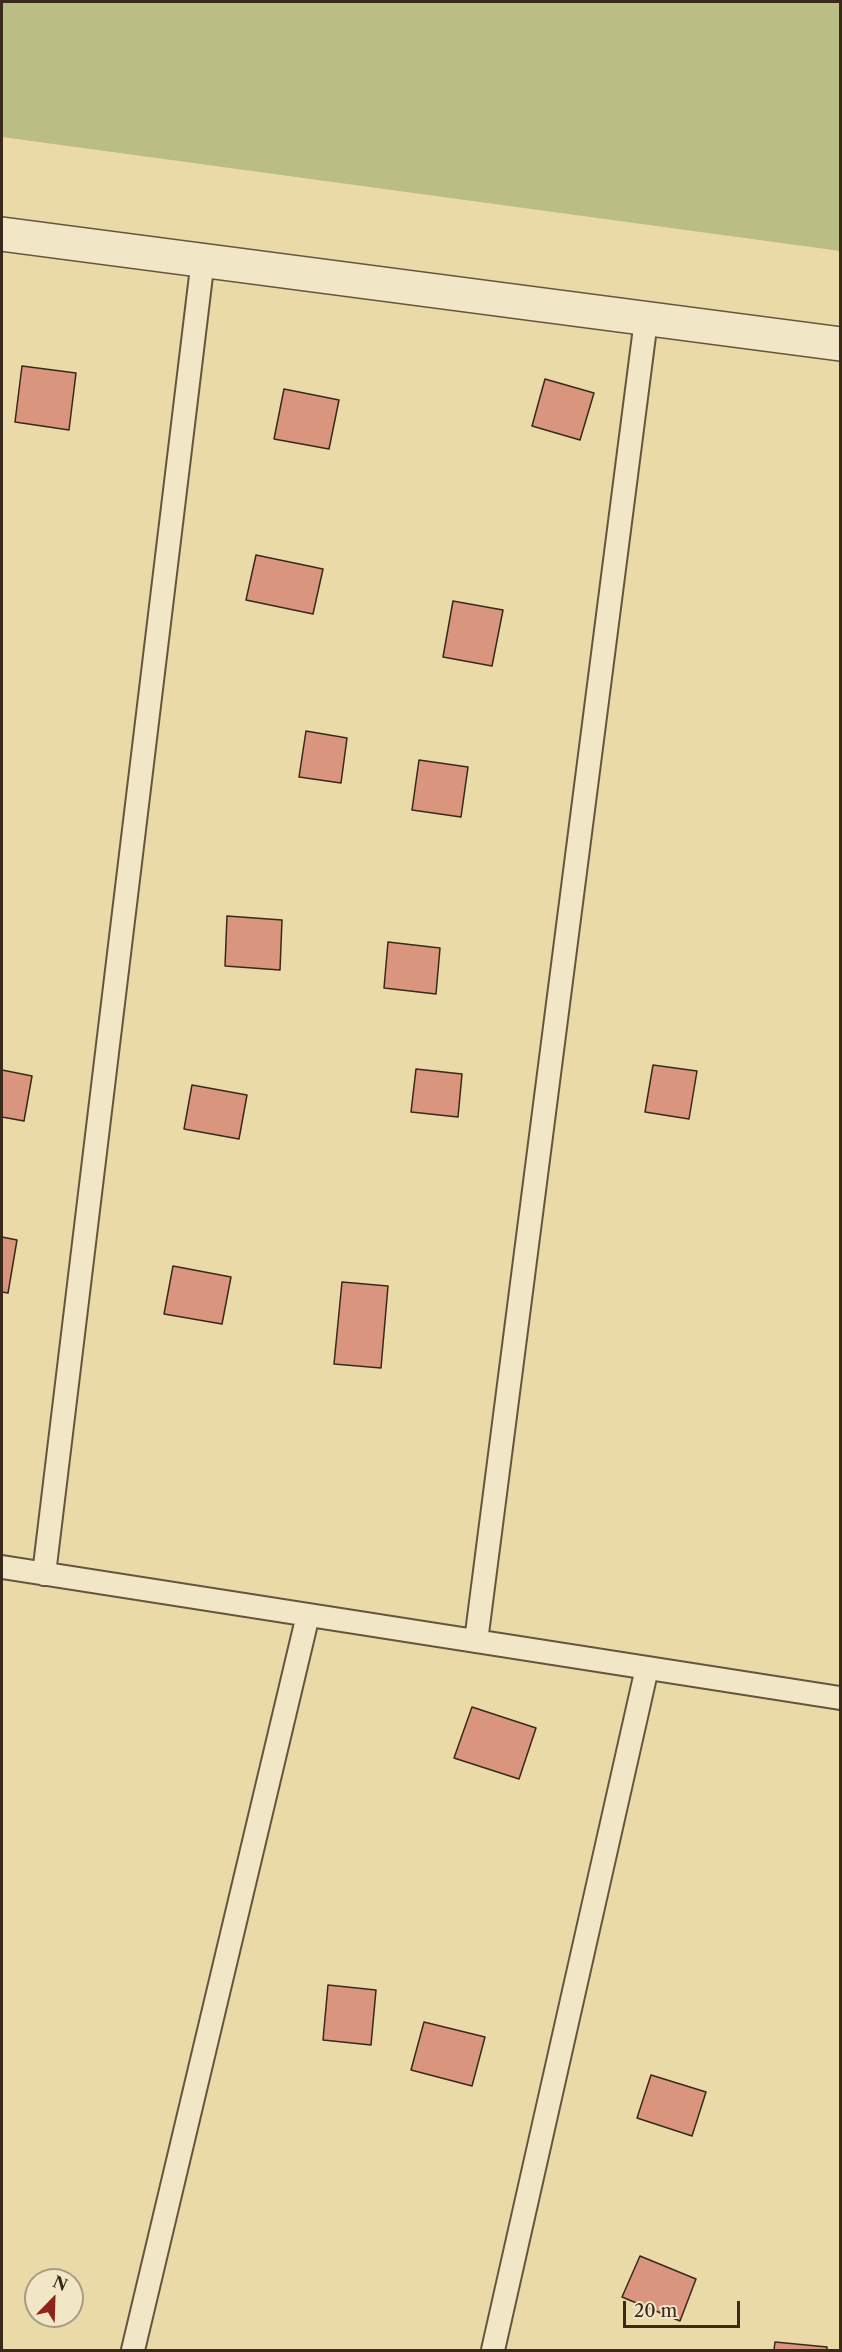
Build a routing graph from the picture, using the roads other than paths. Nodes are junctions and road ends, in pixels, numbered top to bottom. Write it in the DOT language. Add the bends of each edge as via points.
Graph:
graph roads {
  1 [pos="2,234"];
  2 [pos="203,259"];
  3 [pos="646,320"];
  4 [pos="840,344"];
  5 [pos="2,1567"];
  6 [pos="44,1574"];
  7 [pos="308,1615"];
  8 [pos="476,1641"];
  9 [pos="647,1668"];
  10 [pos="840,1698"];
  11 [pos="134,2350"];
  12 [pos="494,2350"];
  1 -- 2 [label="street"];
  2 -- 3 [label="street"];
  2 -- 6 [label="lane"];
  3 -- 4 [label="street"];
  3 -- 8 [label="lane"];
  5 -- 6 [label="lane"];
  6 -- 7 [label="lane"];
  7 -- 8 [label="lane"];
  7 -- 11 [label="lane"];
  8 -- 9 [label="lane"];
  9 -- 10 [label="lane"];
  9 -- 12 [label="lane"];
}
